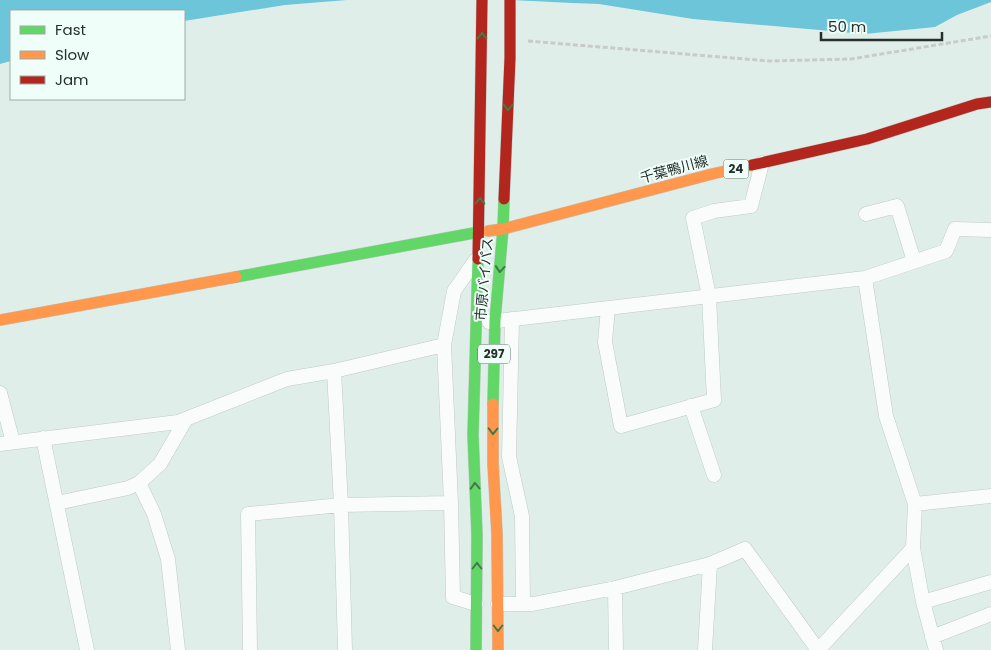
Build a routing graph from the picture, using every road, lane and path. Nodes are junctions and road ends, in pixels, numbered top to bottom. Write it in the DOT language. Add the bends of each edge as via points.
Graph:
graph roads {
  1 [pos="482,0"];
  2 [pos="510,0"];
  3 [pos="991,36"];
  4 [pos="510,39"];
  5 [pos="991,102"];
  6 [pos="762,163"];
  7 [pos="866,214"];
  8 [pos="503,229"];
  9 [pos="991,230"];
  10 [pos="479,232"];
  11 [pos="478,256"];
  12 [pos="914,261"];
  13 [pos="866,278"];
  14 [pos="710,296"];
  15 [pos="608,308"];
  16 [pos="512,319"];
  17 [pos="0,320"];
  18 [pos="495,320"];
  19 [pos="476,324"];
  20 [pos="444,345"];
  21 [pos="334,371"];
  22 [pos="0,393"];
  23 [pos="692,406"];
  24 [pos="186,419"];
  25 [pos="43,438"];
  26 [pos="7,443"];
  27 [pos="714,475"];
  28 [pos="139,483"];
  29 [pos="991,496"];
  30 [pos="451,502"];
  31 [pos="57,503"];
  32 [pos="915,504"];
  33 [pos="341,505"];
  34 [pos="913,548"];
  35 [pos="710,564"];
  36 [pos="991,582"];
  37 [pos="615,588"];
  38 [pos="924,602"];
  39 [pos="476,604"];
  40 [pos="498,604"];
  41 [pos="523,604"];
  42 [pos="991,614"];
  43 [pos="934,643"];
  44 [pos="87,650"];
  45 [pos="178,650"];
  46 [pos="250,650"];
  47 [pos="345,650"];
  48 [pos="476,650"];
  49 [pos="498,650"];
  50 [pos="616,650"];
  51 [pos="704,650"];
  52 [pos="818,650"];
  10 -- 1 [label="main road, 市原バイパス / 297, one-way"];
  2 -- 4 [label="main road, 市原バイパス / 297"];
  3 -- 4 [label="path" via="851,59 769,61"];
  4 -- 8 [label="main road, 市原バイパス / 297, one-way"];
  5 -- 6 [label="main road, 千葉鴨川線 / 24" via="867,139"];
  6 -- 8 [label="main road, 千葉鴨川線 / 24"];
  6 -- 14 [label="street" via="751,206 714,211 693,218"];
  7 -- 12 [label="street" via="897,206"];
  8 -- 10 [label="main road, 千葉鴨川線 / 24"];
  8 -- 18 [label="main road, 市原バイパス / 297, one-way"];
  9 -- 12 [label="street" via="955,229 946,250"];
  10 -- 11 [label="main road, 市原バイパス / 297"];
  10 -- 17 [label="main road, 千葉鴨川線"];
  11 -- 19 [label="main road, 市原バイパス / 297"];
  11 -- 20 [label="street" via="454,291"];
  12 -- 13 [label="street"];
  13 -- 14 [label="street"];
  13 -- 32 [label="street" via="886,416"];
  14 -- 15 [label="street"];
  14 -- 23 [label="street" via="714,400"];
  15 -- 16 [label="street"];
  15 -- 23 [label="street" via="604,342 621,426"];
  16 -- 18 [label="street"];
  16 -- 41 [label="street" via="509,457 522,516"];
  18 -- 19 [label="street"];
  18 -- 40 [label="main road, 市原バイパス / 297, one-way" via="493,464"];
  39 -- 19 [label="main road, 市原バイパス / 297, one-way" via="473,435"];
  20 -- 21 [label="street"];
  20 -- 30 [label="street"];
  21 -- 24 [label="street" via="286,379"];
  21 -- 33 [label="street"];
  22 -- 26 [label="street"];
  23 -- 27 [label="street"];
  24 -- 25 [label="street"];
  24 -- 28 [label="street" via="160,464"];
  25 -- 26 [label="street"];
  25 -- 31 [label="street"];
  28 -- 31 [label="street"];
  28 -- 45 [label="street" via="154,514 168,559"];
  29 -- 32 [label="street"];
  30 -- 33 [label="street"];
  30 -- 39 [label="street" via="453,597"];
  31 -- 44 [label="street"];
  32 -- 34 [label="street"];
  33 -- 46 [label="street" via="248,514"];
  33 -- 47 [label="street"];
  34 -- 38 [label="street"];
  34 -- 52 [label="street"];
  35 -- 37 [label="street"];
  35 -- 51 [label="street"];
  35 -- 52 [label="street" via="745,548"];
  36 -- 38 [label="street"];
  37 -- 41 [label="street"];
  37 -- 50 [label="street"];
  38 -- 43 [label="street"];
  39 -- 48 [label="main road, 市原バイパス / 297"];
  40 -- 41 [label="street"];
  40 -- 49 [label="main road, 市原バイパス / 297, one-way"];
  42 -- 43 [label="street"];
}
